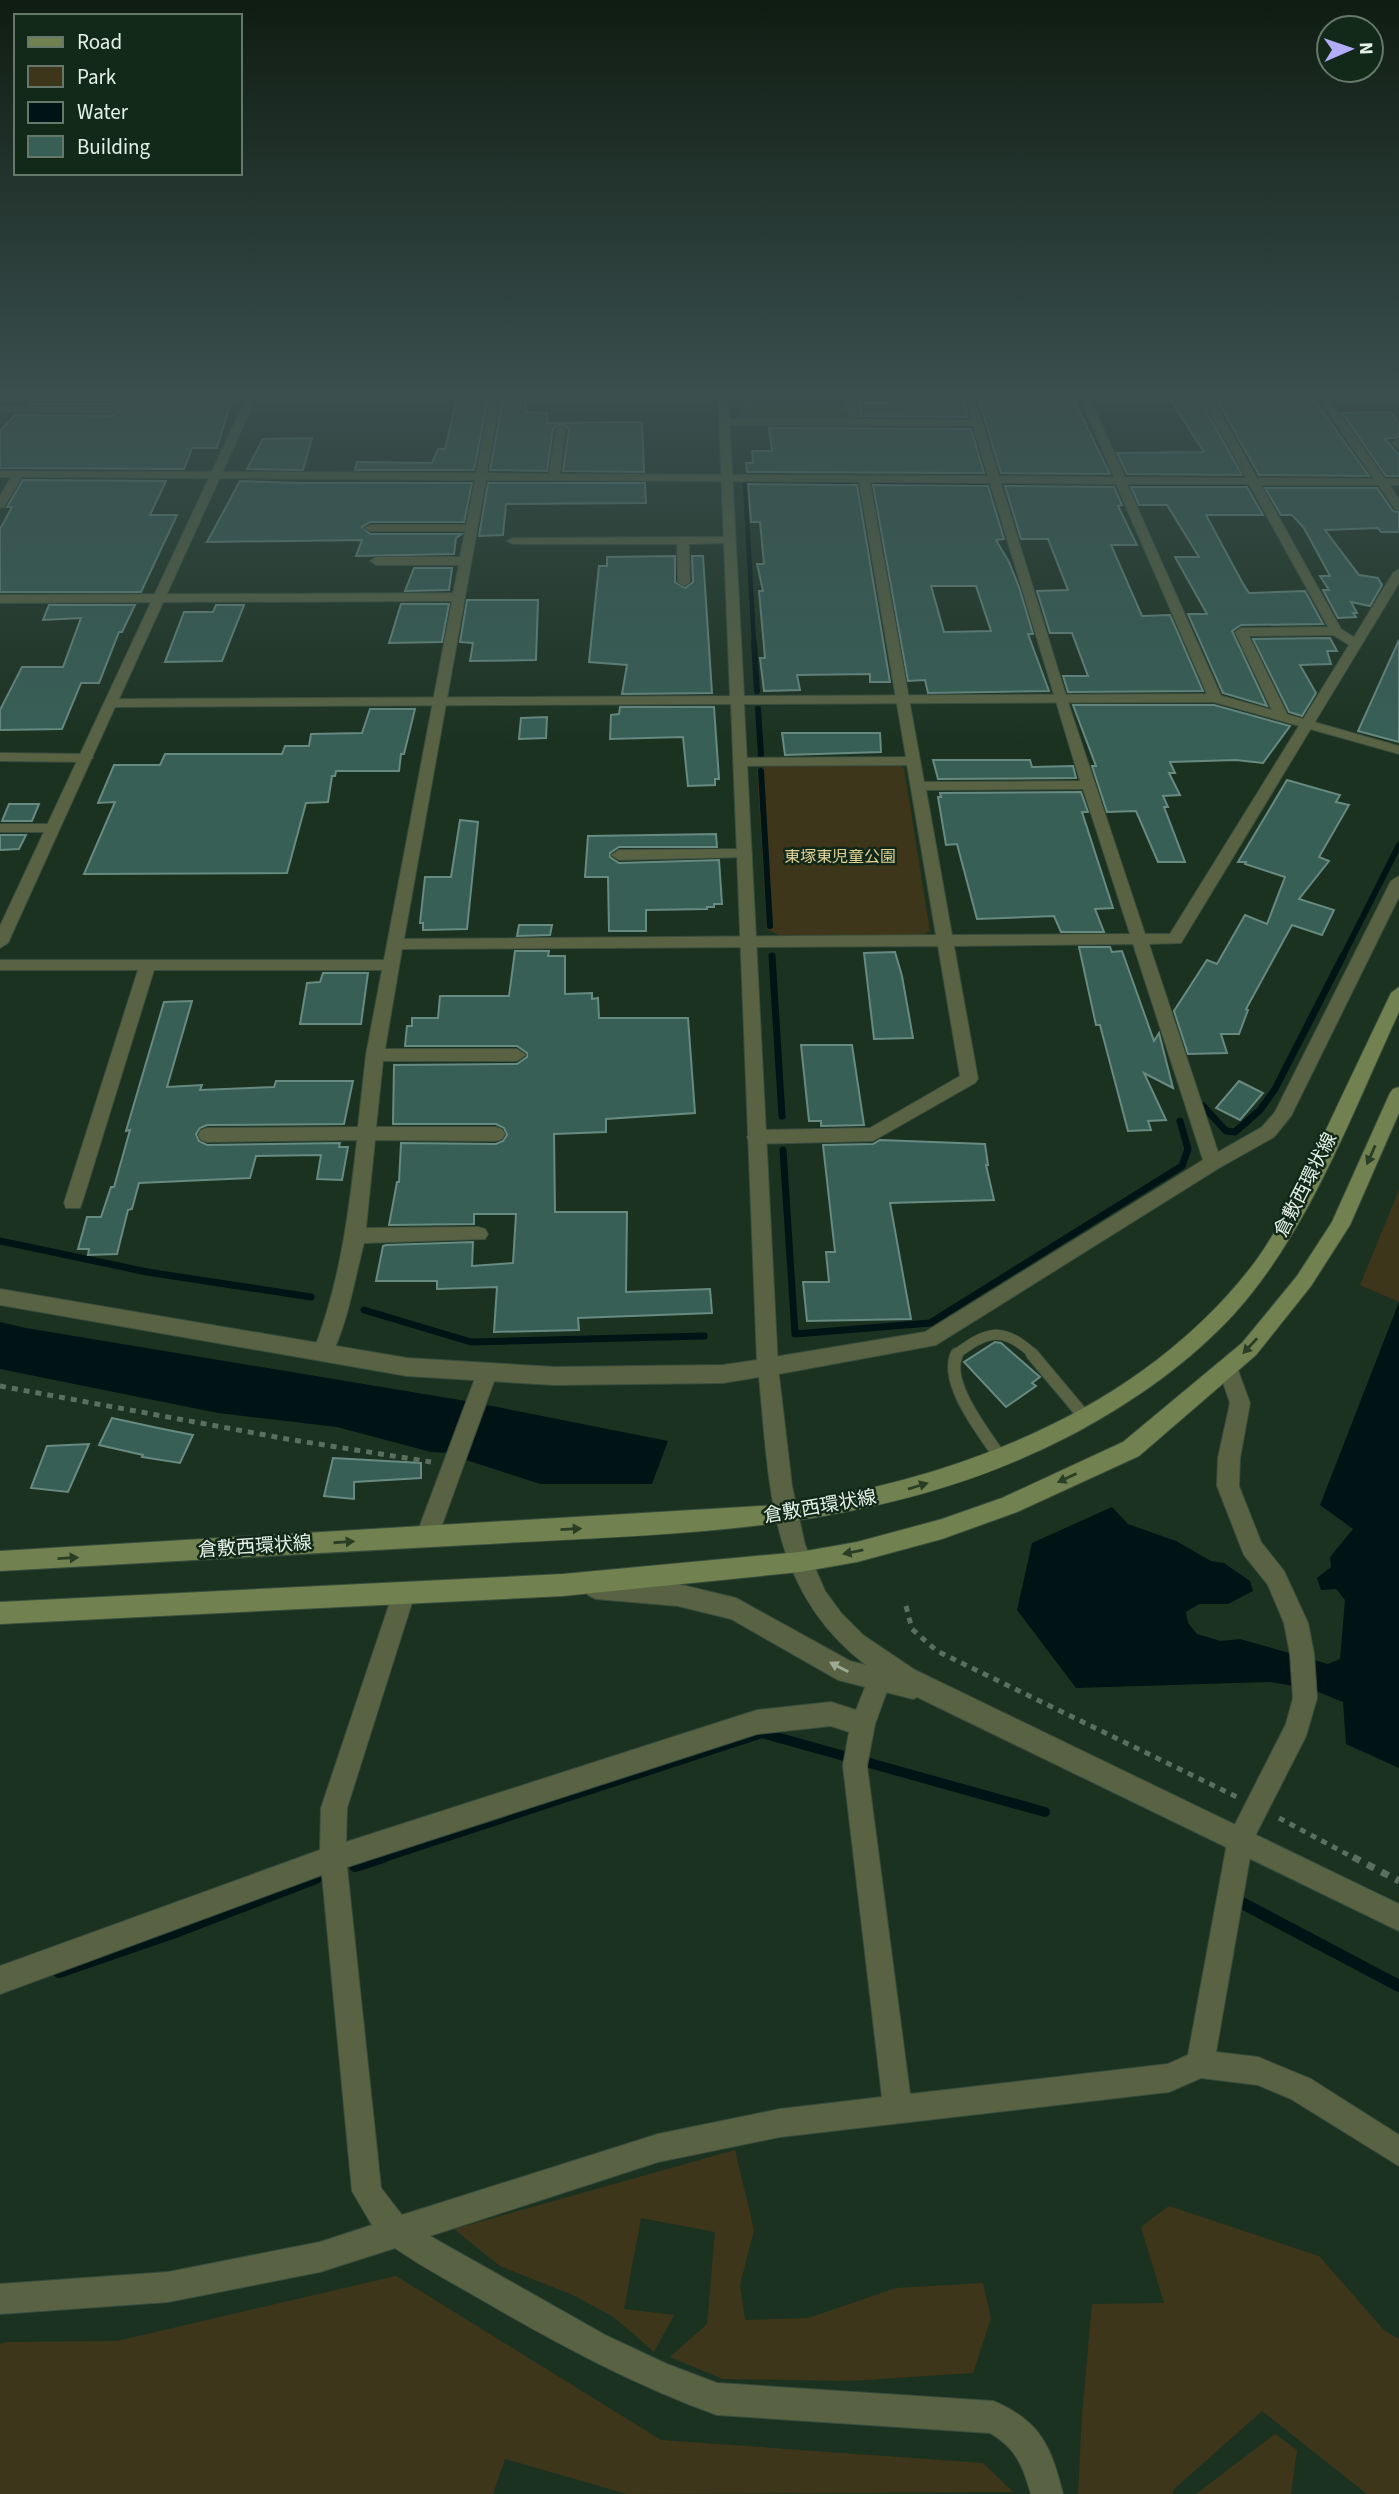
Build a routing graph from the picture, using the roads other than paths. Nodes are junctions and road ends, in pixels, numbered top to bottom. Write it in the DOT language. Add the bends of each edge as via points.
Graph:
graph roads {
  1 [pos="198,510"];
  2 [pos="473,510"];
  3 [pos="729,510"];
  4 [pos="869,510"];
  5 [pos="1004,510"];
  6 [pos="1134,510"];
  7 [pos="1269,510"];
  8 [pos="370,528"];
  9 [pos="470,528"];
  10 [pos="683,540"];
  11 [pos="730,540"];
  12 [pos="513,541"];
  13 [pos="376,561"];
  14 [pos="465,561"];
  15 [pos="1397,581"];
  16 [pos="684,582"];
  17 [pos="458,597"];
  18 [pos="0,599"];
  19 [pos="156,600"];
  20 [pos="1336,631"];
  21 [pos="1356,644"];
  22 [pos="1214,698"];
  23 [pos="1060,699"];
  24 [pos="902,700"];
  25 [pos="439,701"];
  26 [pos="737,701"];
  27 [pos="110,702"];
  28 [pos="1281,716"];
  29 [pos="1308,724"];
  30 [pos="1399,750"];
  31 [pos="0,757"];
  32 [pos="86,758"];
  33 [pos="913,761"];
  34 [pos="740,762"];
  35 [pos="1089,785"];
  36 [pos="917,786"];
  37 [pos="0,828"];
  38 [pos="53,828"];
  39 [pos="744,854"];
  40 [pos="619,855"];
  41 [pos="1399,881"];
  42 [pos="1141,941"];
  43 [pos="748,942"];
  44 [pos="944,942"];
  45 [pos="0,943"];
  46 [pos="394,944"];
  47 [pos="0,965"];
  48 [pos="148,965"];
  49 [pos="391,965"];
  50 [pos="1399,993"];
  51 [pos="375,1055"];
  52 [pos="517,1055"];
  53 [pos="1399,1093"];
  54 [pos="366,1133"];
  55 [pos="496,1134"];
  56 [pos="207,1135"];
  57 [pos="756,1136"];
  58 [pos="1213,1163"];
  59 [pos="73,1203"];
  60 [pos="478,1234"];
  61 [pos="356,1236"];
  62 [pos="0,1297"];
  63 [pos="323,1352"];
  64 [pos="768,1367"];
  65 [pos="1228,1368"];
  66 [pos="487,1373"];
  67 [pos="1084,1416"];
  68 [pos="1000,1457"];
  69 [pos="786,1514"];
  70 [pos="427,1536"];
  71 [pos="0,1561"];
  72 [pos="800,1562"];
  73 [pos="563,1585"];
  74 [pos="404,1593"];
  75 [pos="0,1614"];
  76 [pos="879,1680"];
  77 [pos="928,1690"];
  78 [pos="861,1732"];
  79 [pos="1241,1838"];
  80 [pos="333,1858"];
  81 [pos="1399,1918"];
  82 [pos="0,1980"];
  83 [pos="1200,2064"];
  84 [pos="898,2110"];
  85 [pos="1399,2152"];
  86 [pos="397,2230"];
  87 [pos="0,2299"];
  88 [pos="1047,2494"];
  1 -- 19 [label="street"];
  2 -- 9 [label="street"];
  3 -- 11 [label="street"];
  4 -- 24 [label="street"];
  5 -- 23 [label="street"];
  6 -- 22 [label="street"];
  7 -- 20 [label="street"];
  8 -- 9 [label="street"];
  9 -- 14 [label="street"];
  10 -- 11 [label="street"];
  10 -- 12 [label="street"];
  10 -- 16 [label="street"];
  11 -- 26 [label="street"];
  13 -- 14 [label="street"];
  14 -- 17 [label="street"];
  15 -- 21 [label="street"];
  17 -- 19 [label="street"];
  17 -- 25 [label="street"];
  18 -- 19 [label="street"];
  19 -- 27 [label="street"];
  20 -- 21 [label="street"];
  20 -- 28 [label="street" via="1241,632"];
  21 -- 29 [label="street"];
  22 -- 23 [label="street"];
  22 -- 28 [label="street"];
  23 -- 24 [label="street"];
  23 -- 35 [label="street"];
  24 -- 26 [label="street"];
  24 -- 33 [label="street"];
  25 -- 26 [label="street"];
  25 -- 27 [label="street"];
  25 -- 46 [label="street"];
  26 -- 34 [label="street"];
  27 -- 32 [label="street"];
  28 -- 29 [label="street"];
  29 -- 30 [label="street"];
  29 -- 42 [label="street" via="1175,939"];
  31 -- 32 [label="street"];
  32 -- 38 [label="street"];
  33 -- 34 [label="street"];
  33 -- 36 [label="street"];
  34 -- 39 [label="street"];
  35 -- 36 [label="street"];
  35 -- 42 [label="street"];
  36 -- 44 [label="street"];
  37 -- 38 [label="street"];
  38 -- 45 [label="street"];
  39 -- 40 [label="street"];
  39 -- 43 [label="street"];
  41 -- 58 [label="street" via="1282,1116 1268,1132"];
  42 -- 44 [label="street"];
  42 -- 58 [label="street"];
  43 -- 44 [label="street"];
  43 -- 46 [label="street"];
  43 -- 57 [label="street"];
  44 -- 57 [label="street" via="970,1079 873,1133"];
  46 -- 49 [label="street"];
  47 -- 48 [label="street"];
  48 -- 49 [label="street"];
  48 -- 59 [label="street"];
  49 -- 51 [label="street"];
  50 -- 67 [label="main road, 倉敷西環状線" via="1293,1218 1261,1268 1218,1318 1168,1362"];
  51 -- 52 [label="street"];
  51 -- 54 [label="street"];
  53 -- 65 [label="main road, one-way" via="1340,1225 1304,1281"];
  54 -- 55 [label="street"];
  54 -- 56 [label="street"];
  54 -- 61 [label="street"];
  57 -- 64 [label="street"];
  58 -- 64 [label="street" via="929,1339"];
  60 -- 61 [label="street"];
  61 -- 63 [label="street"];
  62 -- 63 [label="street"];
  63 -- 66 [label="street" via="407,1367"];
  64 -- 66 [label="street" via="723,1374"];
  64 -- 69 [label="street"];
  65 -- 72 [label="main road, one-way" via="1131,1449 1021,1499 942,1529"];
  65 -- 79 [label="street" via="1240,1403 1228,1486 1252,1548 1289,1604 1302,1654 1305,1698 1297,1727"];
  66 -- 70 [label="street"];
  67 -- 68 [label="main road, 倉敷西環状線"];
  67 -- 68 [label="lane" via="1018,1341 1004,1333 985,1336 955,1355 953,1376"];
  69 -- 68 [label="main road, 倉敷西環状線, one-way" via="888,1495"];
  70 -- 69 [label="main road, 倉敷西環状線, one-way"];
  69 -- 72 [label="street"];
  71 -- 70 [label="main road, 倉敷西環状線, one-way"];
  72 -- 73 [label="main road"];
  72 -- 77 [label="street" via="817,1599 839,1628"];
  73 -- 74 [label="main road"];
  76 -- 73 [label="street, one-way" via="846,1672 736,1609 678,1595"];
  74 -- 75 [label="main road"];
  74 -- 80 [label="street" via="334,1808"];
  76 -- 77 [label="street"];
  76 -- 78 [label="street"];
  77 -- 79 [label="street"];
  78 -- 80 [label="street" via="831,1714 757,1722"];
  78 -- 84 [label="street" via="855,1766"];
  79 -- 81 [label="street"];
  79 -- 83 [label="street"];
  80 -- 82 [label="street"];
  80 -- 86 [label="street" via="367,2191 377,2211"];
  83 -- 84 [label="street" via="1169,2078"];
  83 -- 85 [label="street" via="1258,2071 1301,2089"];
  84 -- 86 [label="street" via="780,2123 658,2148"];
  86 -- 87 [label="street" via="320,2257 168,2287"];
  86 -- 88 [label="street" via="533,2313 683,2388 717,2399 993,2417 1018,2430 1037,2456"];
}
